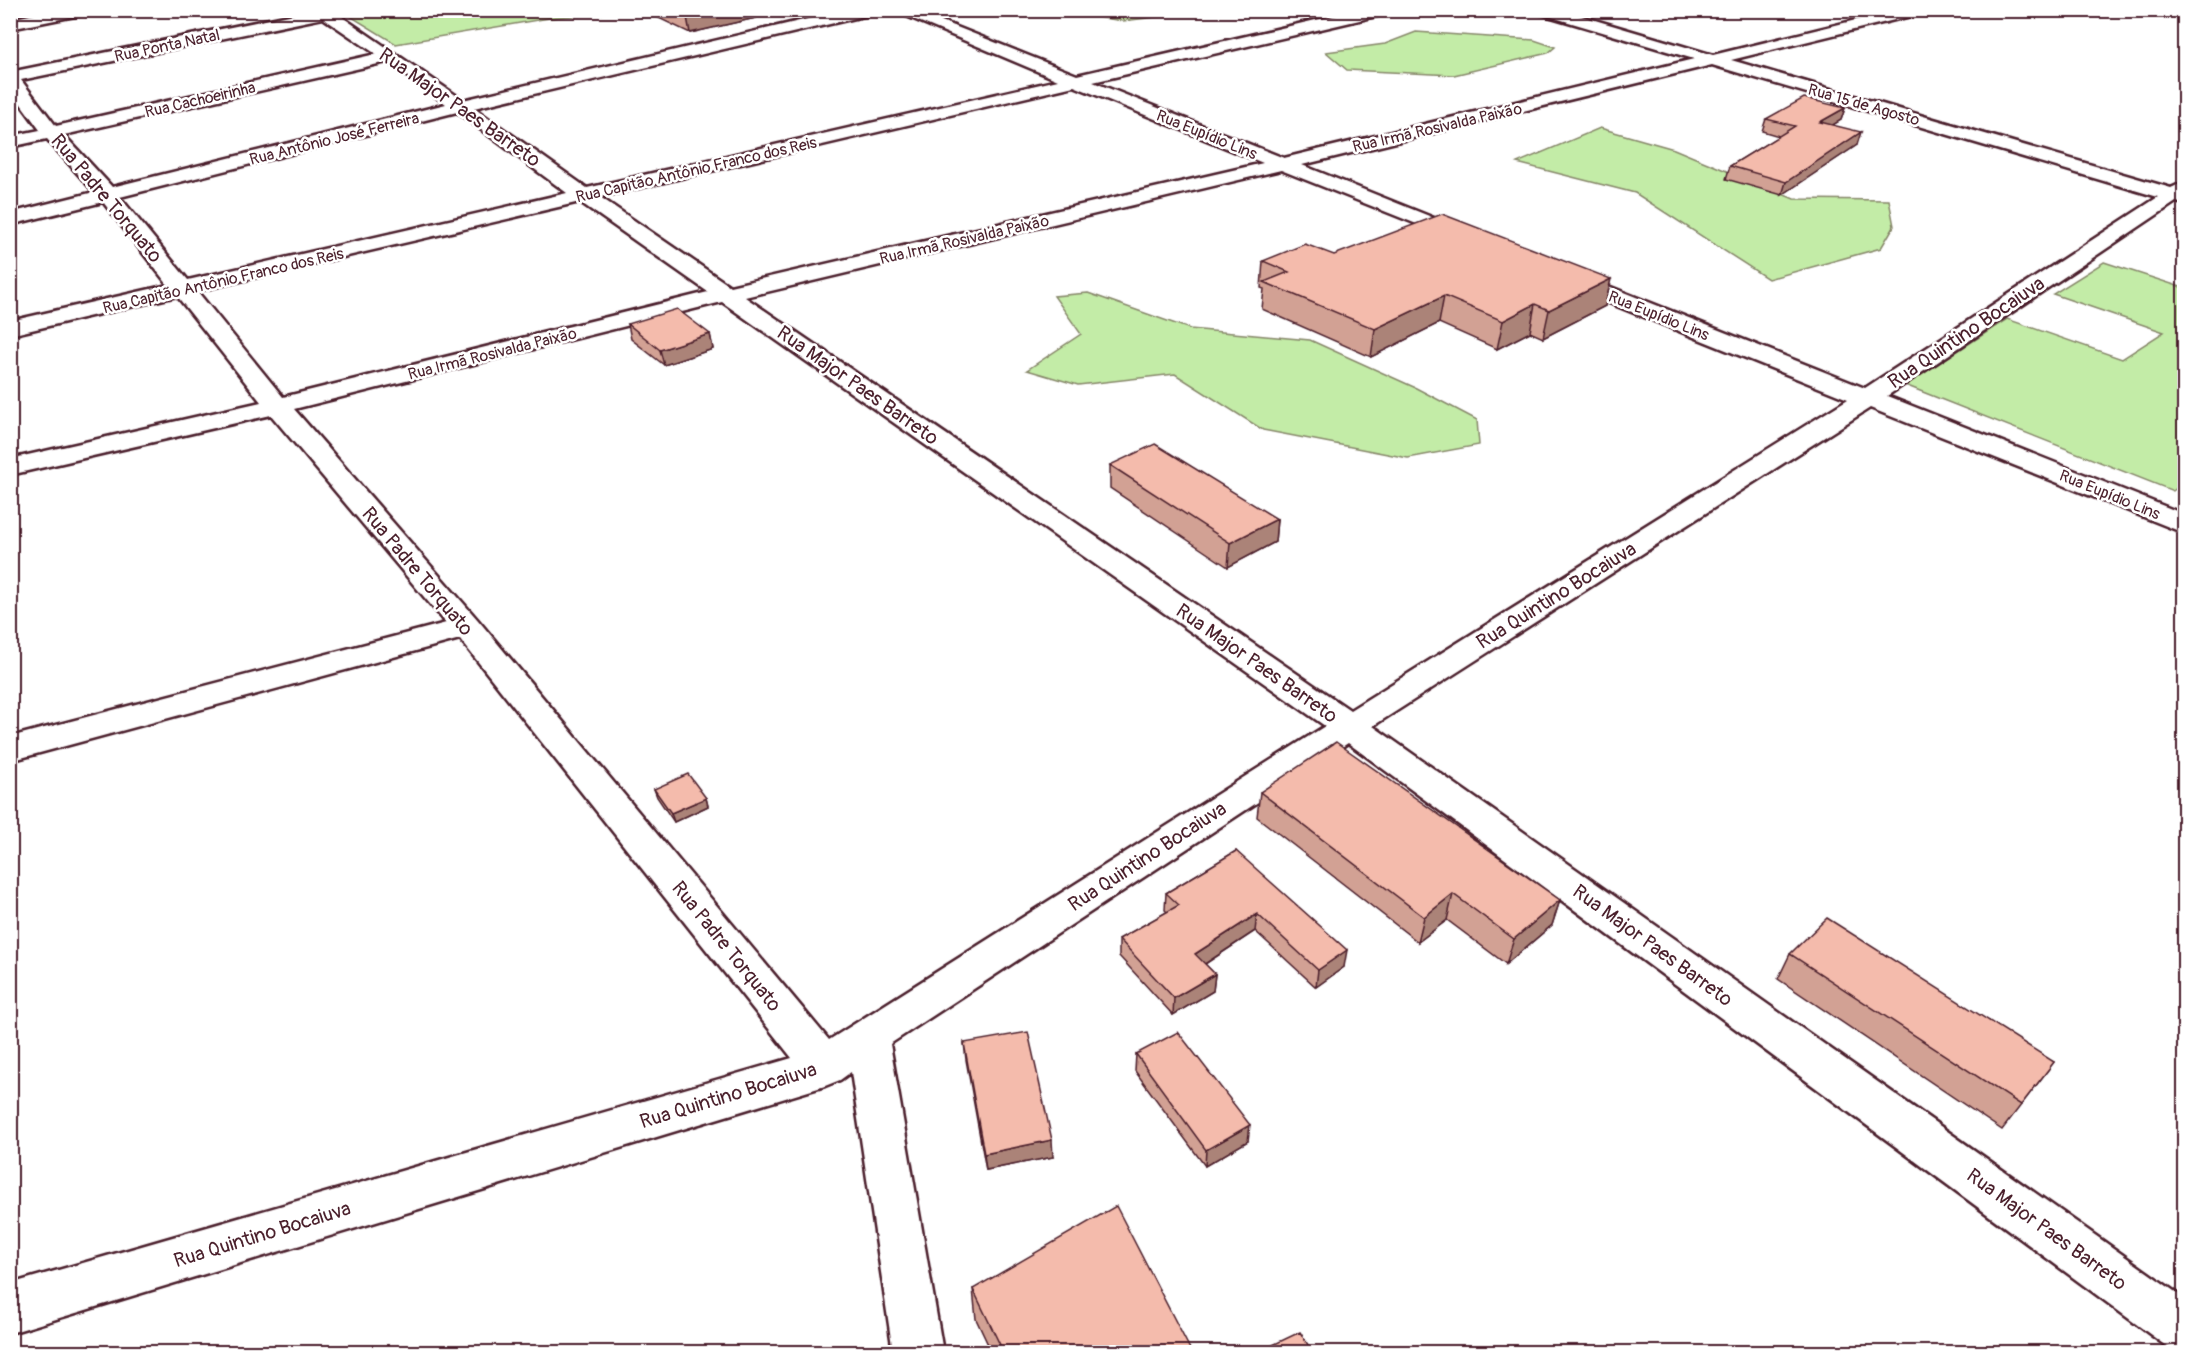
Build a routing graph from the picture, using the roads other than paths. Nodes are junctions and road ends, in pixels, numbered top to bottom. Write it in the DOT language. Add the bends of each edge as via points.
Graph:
graph roads {
  1 [pos="80,10"];
  2 [pos="868,10"];
  3 [pos="899,10"];
  4 [pos="1382,10"];
  5 [pos="1543,10"];
  6 [pos="1917,10"];
  7 [pos="322,12"];
  8 [pos="10,24"];
  9 [pos="390,56"];
  10 [pos="1716,61"];
  11 [pos="11,77"];
  12 [pos="1079,81"];
  13 [pos="460,106"];
  14 [pos="52,133"];
  15 [pos="10,142"];
  16 [pos="1282,164"];
  17 [pos="107,194"];
  18 [pos="2181,194"];
  19 [pos="583,195"];
  20 [pos="10,219"];
  21 [pos="1492,248"];
  22 [pos="1547,270"];
  23 [pos="183,290"];
  24 [pos="727,294"];
  25 [pos="10,328"];
  26 [pos="1867,398"];
  27 [pos="278,406"];
  28 [pos="10,467"];
  29 [pos="2184,524"];
  30 [pos="467,627"];
  31 [pos="1349,726"];
  32 [pos="10,749"];
  33 [pos="867,1036"];
  34 [pos="825,1067"];
  35 [pos="10,1309"];
  36 [pos="2184,1328"];
  37 [pos="918,1353"];
  1 -- 8 [label="street"];
  2 -- 13 [label="street, Rua Antônio José Ferreira"];
  3 -- 12 [label="street, Rua Eupídio Lins"];
  4 -- 12 [label="street, Rua Capitão Antônio Franco dos Reis"];
  5 -- 10 [label="street, Rua 15 de Agosto"];
  6 -- 10 [label="street, Rua Irmã Rosivalda Paixão"];
  7 -- 9 [label="street, Rua Major Paes Barreto"];
  7 -- 11 [label="street, Rua Ponta Natal"];
  9 -- 13 [label="street, Rua Major Paes Barreto"];
  9 -- 14 [label="street, Rua Cachoeirinha"];
  10 -- 16 [label="street, Rua Irmã Rosivalda Paixão"];
  10 -- 18 [label="street, Rua 15 de Agosto"];
  11 -- 14 [label="street, Rua Padre Torquato"];
  12 -- 16 [label="street, Rua Eupídio Lins"];
  12 -- 19 [label="street, Rua Capitão Antônio Franco dos Reis"];
  13 -- 17 [label="street, Rua Antônio José Ferreira"];
  13 -- 19 [label="street, Rua Major Paes Barreto"];
  14 -- 15 [label="street, Rua Cachoeirinha"];
  14 -- 17 [label="street, Rua Padre Torquato"];
  16 -- 21 [label="street, Rua Eupídio Lins"];
  16 -- 24 [label="street, Rua Irmã Rosivalda Paixão"];
  17 -- 20 [label="street, Rua Antônio José Ferreira"];
  17 -- 23 [label="street, Rua Padre Torquato"];
  18 -- 26 [label="street, Rua Quintino Bocaiuva"];
  19 -- 23 [label="street, Rua Capitão Antônio Franco dos Reis"];
  19 -- 24 [label="street, Rua Major Paes Barreto"];
  22 -- 26 [label="street, Rua Eupídio Lins"];
  23 -- 25 [label="street, Rua Capitão Antônio Franco dos Reis"];
  23 -- 27 [label="street, Rua Padre Torquato"];
  24 -- 27 [label="street, Rua Irmã Rosivalda Paixão"];
  24 -- 31 [label="street, Rua Major Paes Barreto"];
  26 -- 29 [label="street, Rua Eupídio Lins"];
  26 -- 31 [label="street, Rua Quintino Bocaiuva"];
  27 -- 28 [label="street, Rua Irmã Rosivalda Paixão"];
  27 -- 30 [label="street, Rua Padre Torquato"];
  30 -- 32 [label="street"];
  30 -- 34 [label="street, Rua Padre Torquato"];
  31 -- 33 [label="street, Rua Quintino Bocaiuva"];
  31 -- 36 [label="street, Rua Major Paes Barreto"];
  33 -- 34 [label="street, Rua Quintino Bocaiuva"];
  33 -- 37 [label="street"];
  34 -- 35 [label="street, Rua Quintino Bocaiuva"];
}
